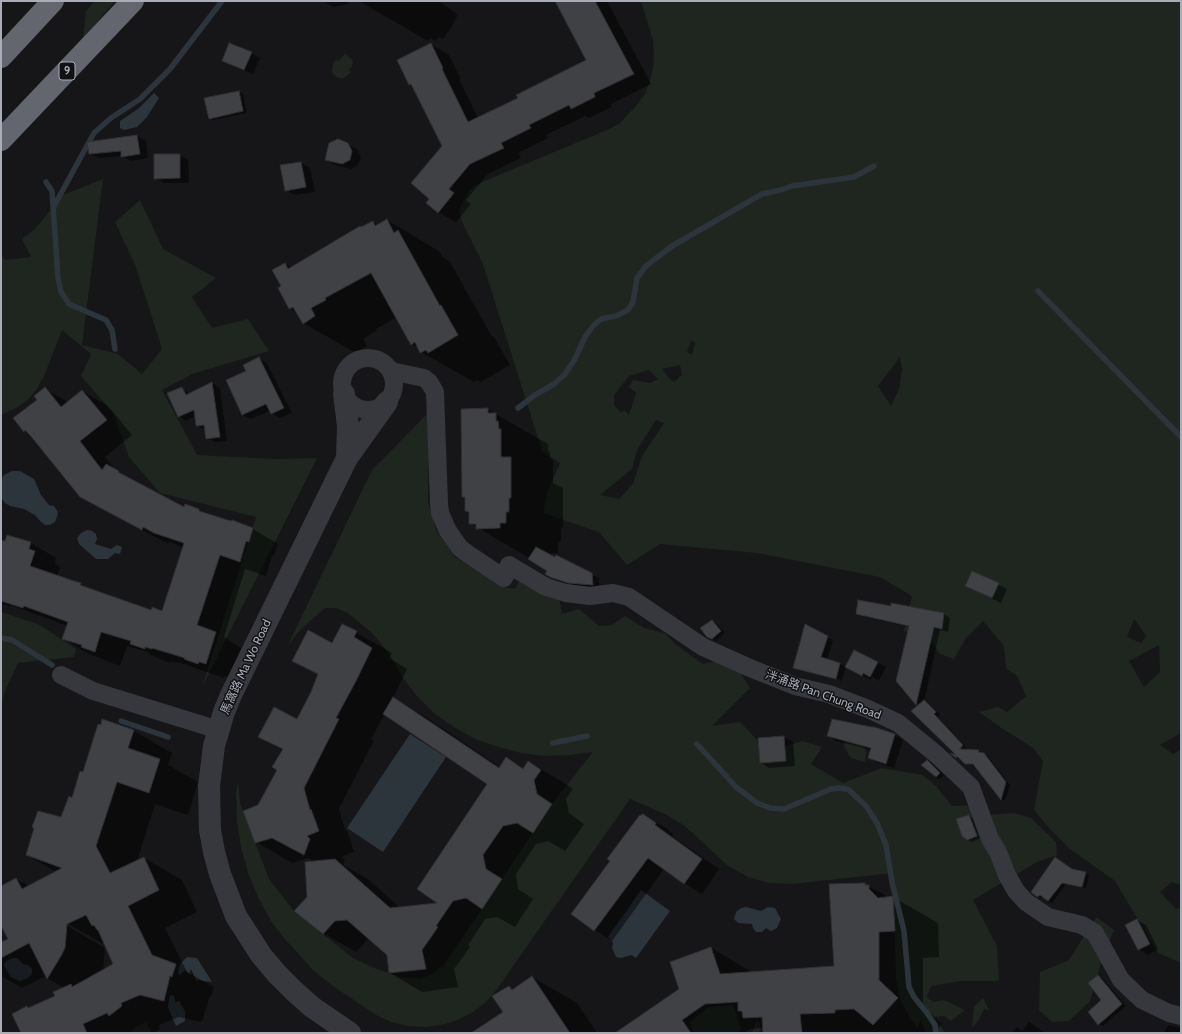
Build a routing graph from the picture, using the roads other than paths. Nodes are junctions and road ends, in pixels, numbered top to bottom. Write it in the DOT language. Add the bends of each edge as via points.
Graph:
graph roads {
  1 [pos="53,1"];
  2 [pos="133,1"];
  3 [pos="1,57"];
  4 [pos="1,140"];
  5 [pos="391,371"];
  6 [pos="344,394"];
  7 [pos="387,402"];
  8 [pos="347,458"];
  9 [pos="629,597"];
  10 [pos="61,675"];
  11 [pos="219,730"];
  12 [pos="1181,1016"];
  13 [pos="350,1033"];
  1 -- 3 [label="highway"];
  2 -- 4 [label="highway, 9"];
  5 -- 6 [label="street, 馬窩路 Ma Wo Road" via="378,360 361,359 347,369 343,377"];
  5 -- 7 [label="street, 馬窩路 Ma Wo Road" via="394,387"];
  5 -- 9 [label="street, 馬窩路 Ma Wo Road" via="424,378 435,392 440,513 460,548 504,578 509,565 546,587 566,593 590,596 613,593"];
  6 -- 7 [label="street" via="355,407 364,410 372,410"];
  6 -- 8 [label="street, 馬窩路 Ma Wo Road" via="348,426"];
  7 -- 8 [label="street, 馬窩路 Ma Wo Road"];
  8 -- 11 [label="street, 馬窩路 Ma Wo Road" via="231,695"];
  9 -- 12 [label="street, 泮涌路 Pan Chung Road" via="703,647 795,686 829,694 898,723 971,787 990,839 1016,891 1026,902 1048,917 1082,925 1095,933 1121,980 1142,1000"];
  10 -- 11 [label="street" via="93,691"];
  11 -- 13 [label="street, 馬窩路 Ma Wo Road" via="209,786 210,830 220,874 236,916 261,955 277,974 312,1007"];
}
